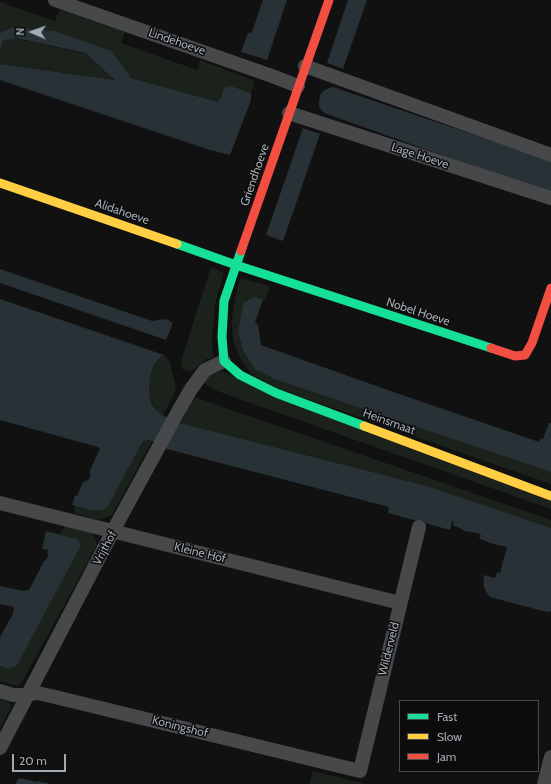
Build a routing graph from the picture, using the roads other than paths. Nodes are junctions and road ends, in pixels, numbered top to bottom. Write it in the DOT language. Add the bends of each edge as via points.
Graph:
graph roads {
  1 [pos="55,0"];
  2 [pos="329,0"];
  3 [pos="305,66"];
  4 [pos="298,86"];
  5 [pos="289,113"];
  6 [pos="551,155"];
  7 [pos="0,183"];
  8 [pos="551,198"];
  9 [pos="236,265"];
  10 [pos="551,288"];
  11 [pos="224,361"];
  12 [pos="551,496"];
  13 [pos="0,503"];
  14 [pos="419,526"];
  15 [pos="113,531"];
  16 [pos="400,603"];
  17 [pos="0,691"];
  18 [pos="27,695"];
  19 [pos="0,748"];
  20 [pos="551,757"];
  21 [pos="360,771"];
  22 [pos="544,784"];
  1 -- 4 [label="street, Lindehoeve"];
  2 -- 3 [label="street, Griendhoeve"];
  3 -- 4 [label="street, Griendhoeve"];
  3 -- 6 [label="street"];
  4 -- 5 [label="street, Griendhoeve"];
  5 -- 8 [label="street, Lage Hoeve"];
  5 -- 9 [label="street, Griendhoeve"];
  7 -- 9 [label="street, Alidahoeve"];
  9 -- 10 [label="street, Nobel Hoeve" via="515,356 525,355 532,343"];
  9 -- 11 [label="street, Griendhoeve" via="224,301"];
  11 -- 12 [label="street, Heinsmaat" via="240,375 276,393"];
  11 -- 15 [label="street, Vrijthof" via="205,370 191,389"];
  13 -- 15 [label="street, Kleine Hof"];
  14 -- 16 [label="street, Wilderveld"];
  15 -- 16 [label="street, Kleine Hof"];
  15 -- 18 [label="street, Vrijthof"];
  16 -- 21 [label="street, Wilderveld"];
  17 -- 18 [label="street, Koningshof" via="12,695"];
  18 -- 19 [label="street, Vrijthof"];
  18 -- 21 [label="street, Koningshof" via="37,693 51,696"];
  20 -- 22 [label="street"];
}
